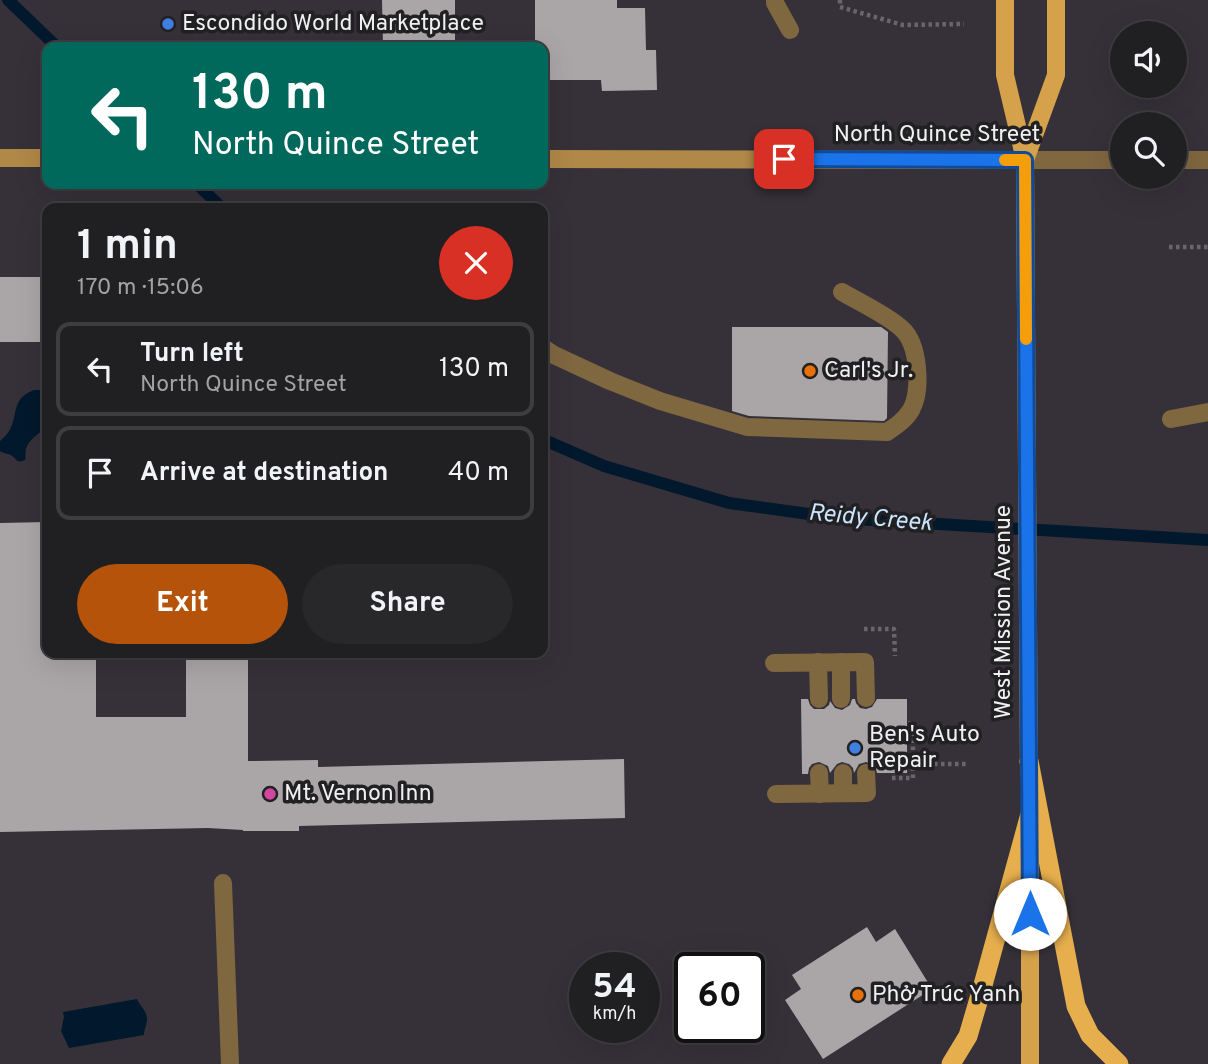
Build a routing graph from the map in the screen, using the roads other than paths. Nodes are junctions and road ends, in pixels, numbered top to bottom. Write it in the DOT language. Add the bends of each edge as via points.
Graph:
graph roads {
  1 [pos="775,0"];
  2 [pos="1005,0"];
  3 [pos="1056,0"];
  4 [pos="790,30"];
  5 [pos="42,158"];
  6 [pos="0,159"];
  7 [pos="548,159"];
  8 [pos="1025,160"];
  9 [pos="1110,160"];
  10 [pos="1187,160"];
  11 [pos="1208,160"];
  12 [pos="842,292"];
  13 [pos="548,351"];
  14 [pos="1208,412"];
  15 [pos="1171,419"];
  16 [pos="818,662"];
  17 [pos="841,662"];
  18 [pos="774,663"];
  19 [pos="866,698"];
  20 [pos="819,699"];
  21 [pos="841,699"];
  22 [pos="1029,761"];
  23 [pos="819,773"];
  24 [pos="843,773"];
  25 [pos="867,776"];
  26 [pos="843,793"];
  27 [pos="776,794"];
  28 [pos="820,794"];
  29 [pos="1030,814"];
  30 [pos="223,883"];
  31 [pos="230,1064"];
  32 [pos="951,1064"];
  33 [pos="1030,1064"];
  34 [pos="1119,1064"];
  1 -- 4 [label="street"];
  2 -- 8 [label="main road, West Mission Avenue" via="1005,75"];
  3 -- 8 [label="main road, West Mission Avenue" via="1056,75"];
  5 -- 6 [label="main road"];
  7 -- 8 [label="main road, North Quince Street"];
  8 -- 9 [label="street, North Quince Street"];
  8 -- 22 [label="main road, West Mission Avenue"];
  10 -- 11 [label="street"];
  12 -- 13 [label="street" via="902,328 915,351 912,409 887,432 747,427 660,401"];
  14 -- 15 [label="street"];
  16 -- 17 [label="street"];
  16 -- 18 [label="street"];
  16 -- 20 [label="street"];
  17 -- 19 [label="street" via="865,662"];
  17 -- 21 [label="street"];
  22 -- 29 [label="main road, West Mission Avenue"];
  22 -- 34 [label="highway" via="1076,1006 1090,1035"];
  23 -- 28 [label="street"];
  24 -- 26 [label="street"];
  25 -- 26 [label="street" via="867,793"];
  26 -- 28 [label="street"];
  27 -- 28 [label="street"];
  29 -- 32 [label="highway" via="968,1036"];
  29 -- 33 [label="main road, West Mission Avenue"];
  30 -- 31 [label="street"];
}
